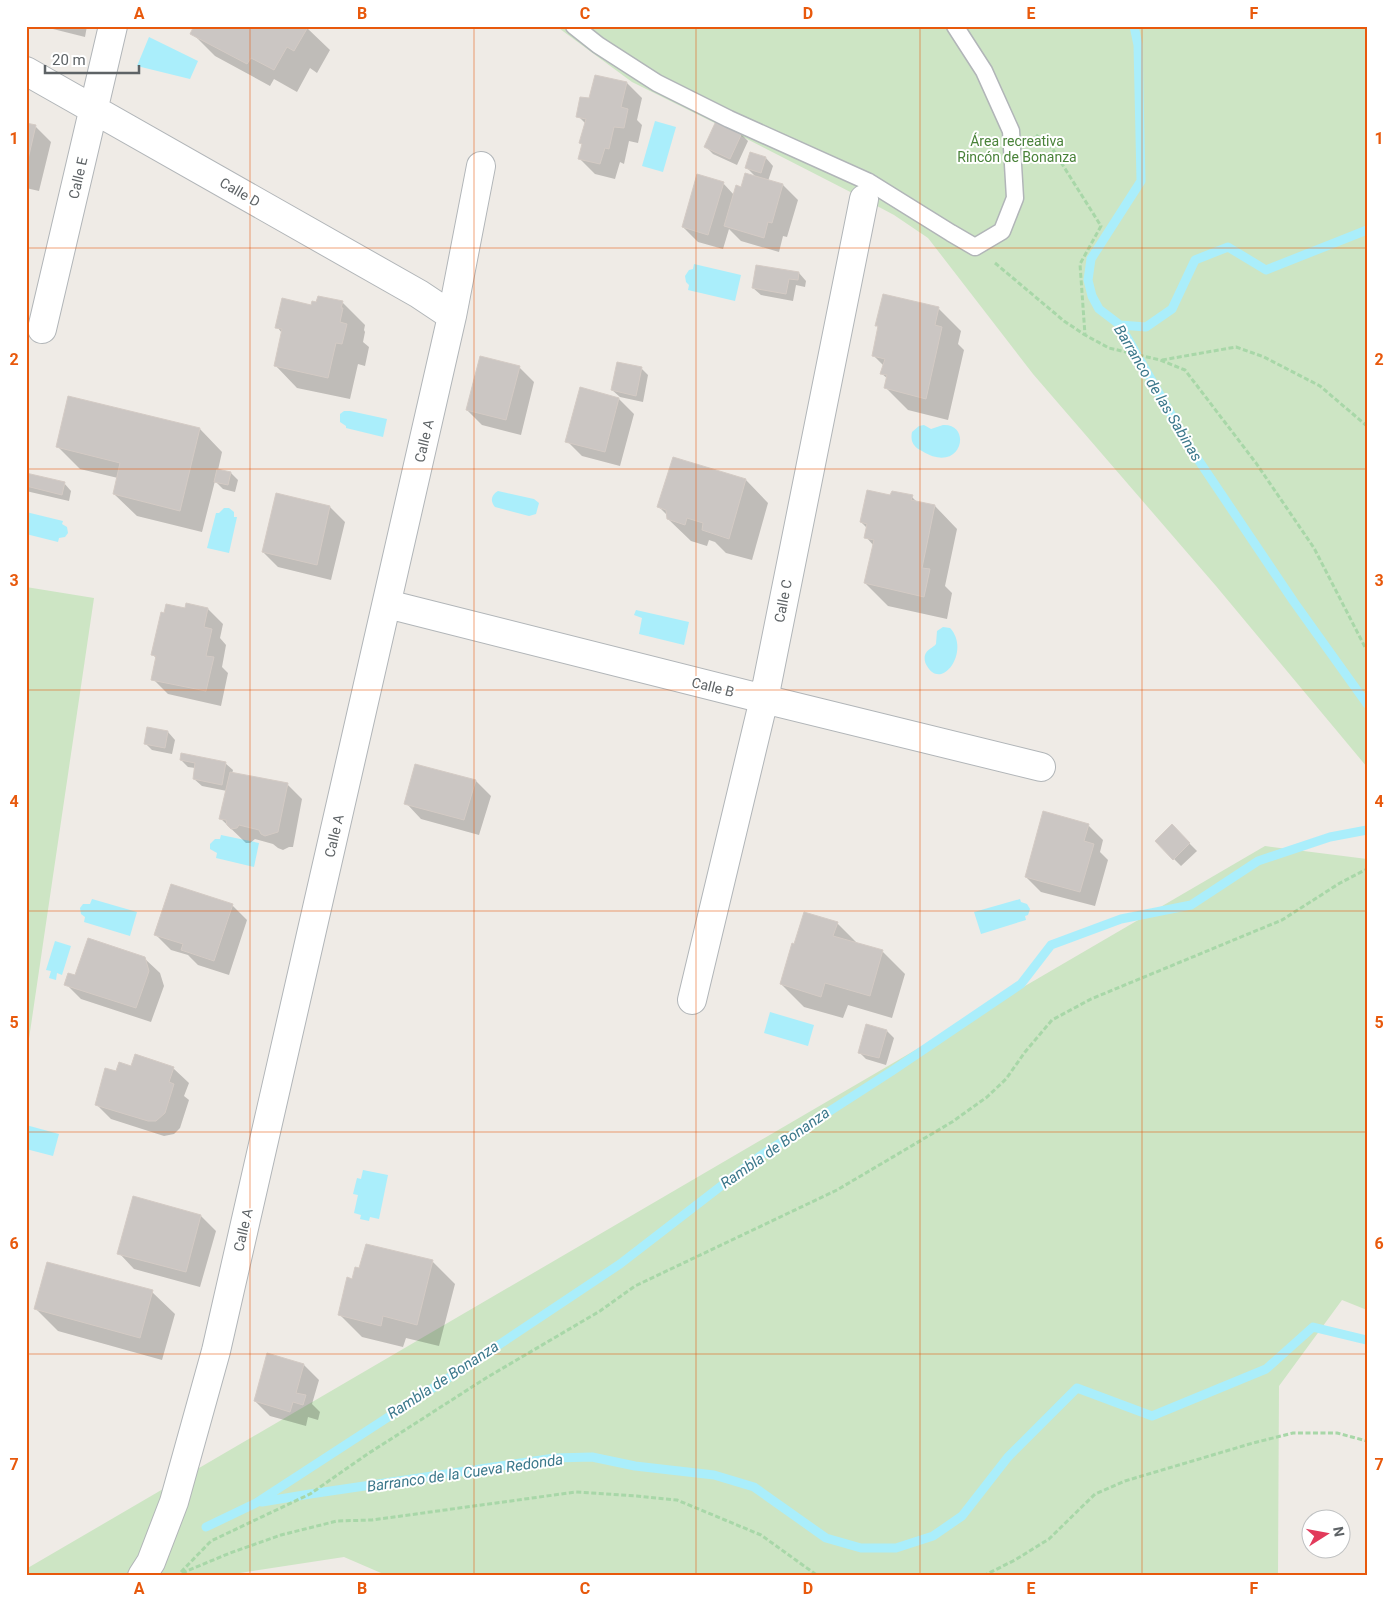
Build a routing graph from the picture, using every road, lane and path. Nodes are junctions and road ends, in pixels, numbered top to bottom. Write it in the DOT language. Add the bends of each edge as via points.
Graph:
graph roads {
  1 [pos="113,26"];
  2 [pos="574,26"];
  3 [pos="955,26"];
  4 [pos="26,71"];
  5 [pos="94,109"];
  6 [pos="1011,131"];
  7 [pos="482,166"];
  8 [pos="866,190"];
  9 [pos="975,247"];
  10 [pos="452,316"];
  11 [pos="42,329"];
  12 [pos="1085,335"];
  13 [pos="1160,360"];
  14 [pos="1367,426"];
  15 [pos="387,604"];
  16 [pos="1367,651"];
  17 [pos="764,699"];
  18 [pos="1040,767"];
  19 [pos="1367,870"];
  20 [pos="692,1000"];
  21 [pos="1367,1441"];
  22 [pos="142,1576"];
  23 [pos="818,1576"];
  24 [pos="983,1576"];
  1 -- 5 [label="street, Calle E"];
  2 -- 8 [label="lane" via="657,83"];
  3 -- 6 [label="lane" via="984,71"];
  4 -- 5 [label="street, Calle D"];
  5 -- 10 [label="street, Calle D" via="419,294"];
  5 -- 11 [label="street, Calle E"];
  6 -- 9 [label="lane" via="1015,198 1002,231"];
  6 -- 12 [label="path" via="1028,128 1052,148 1101,226 1080,264"];
  7 -- 10 [label="street, Calle A"];
  8 -- 9 [label="lane"];
  8 -- 17 [label="street, Calle C"];
  9 -- 12 [label="path"];
  10 -- 15 [label="street, Calle A"];
  12 -- 13 [label="path" via="1109,348"];
  13 -- 14 [label="path" via="1236,347 1264,357 1320,386"];
  13 -- 16 [label="path" via="1185,370 1256,463 1314,548"];
  15 -- 17 [label="street, Calle B"];
  15 -- 22 [label="street, Calle A" via="216,1351 174,1502 151,1562"];
  17 -- 18 [label="street, Calle B"];
  17 -- 20 [label="street, Calle C"];
  19 -- 23 [label="path" via="1282,920 1091,999 1052,1020 1006,1079 952,1122 837,1190 634,1286 600,1311 486,1378 310,1494 211,1541 178,1574 280,1535 337,1521 372,1520 576,1492 677,1500 761,1535"];
  21 -- 24 [label="path" via="1337,1433 1293,1433 1125,1481 1096,1494 1049,1539"];
}
